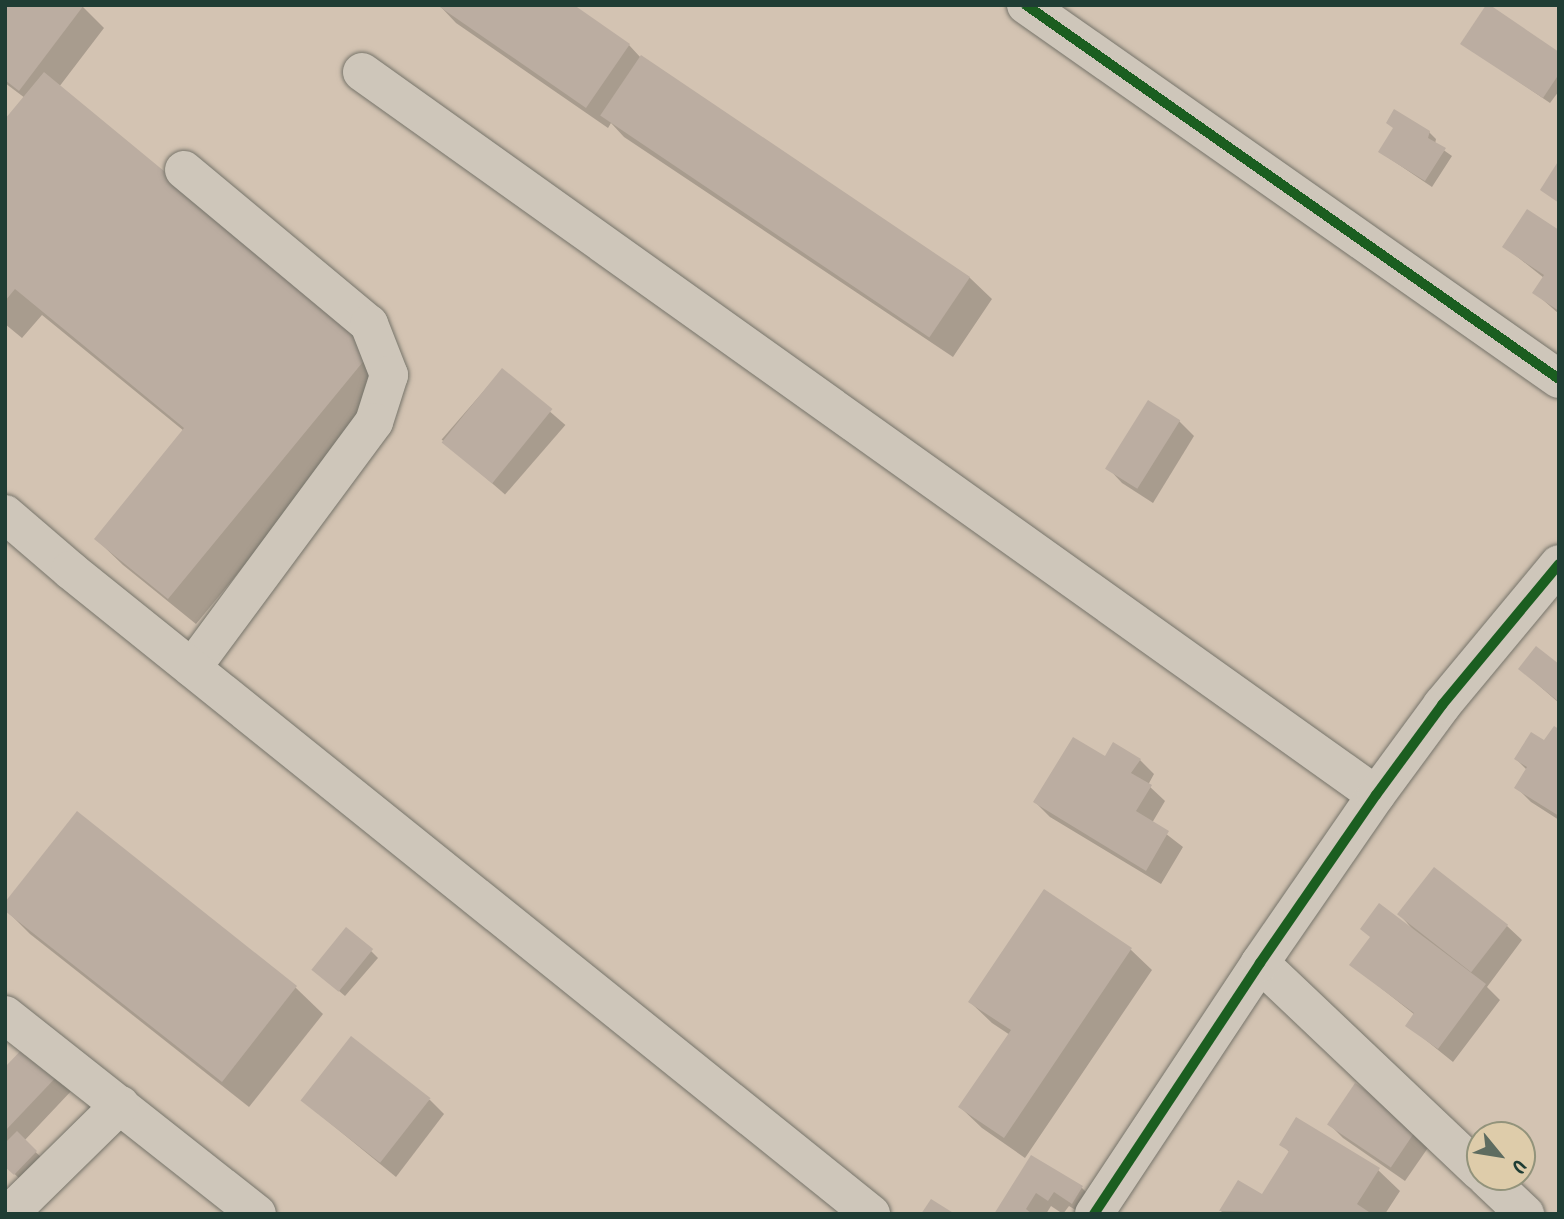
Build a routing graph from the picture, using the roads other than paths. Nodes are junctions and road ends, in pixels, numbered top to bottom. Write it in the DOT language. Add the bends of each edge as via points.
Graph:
graph roads {
  1 [pos="1026,5"];
  2 [pos="362,72"];
  3 [pos="184,170"];
  4 [pos="1559,379"];
  5 [pos="5,514"];
  6 [pos="1556,573"];
  7 [pos="192,668"];
  8 [pos="1376,795"];
  9 [pos="1260,963"];
  10 [pos="5,1015"];
  11 [pos="120,1105"];
  12 [pos="1466,1159"];
  13 [pos="1501,1191"];
  14 [pos="9,1214"];
  15 [pos="257,1214"];
  16 [pos="872,1214"];
  17 [pos="1094,1214"];
  18 [pos="1525,1214"];
  1 -- 4 [label="street"];
  2 -- 8 [label="street"];
  3 -- 7 [label="street" via="369,324 388,375 373,422"];
  5 -- 7 [label="street"];
  6 -- 8 [label="street" via="1442,705"];
  7 -- 16 [label="street"];
  8 -- 9 [label="street"];
  9 -- 12 [label="street"];
  9 -- 17 [label="street"];
  10 -- 11 [label="street"];
  11 -- 14 [label="street"];
  11 -- 15 [label="street"];
  13 -- 18 [label="street"];
}
